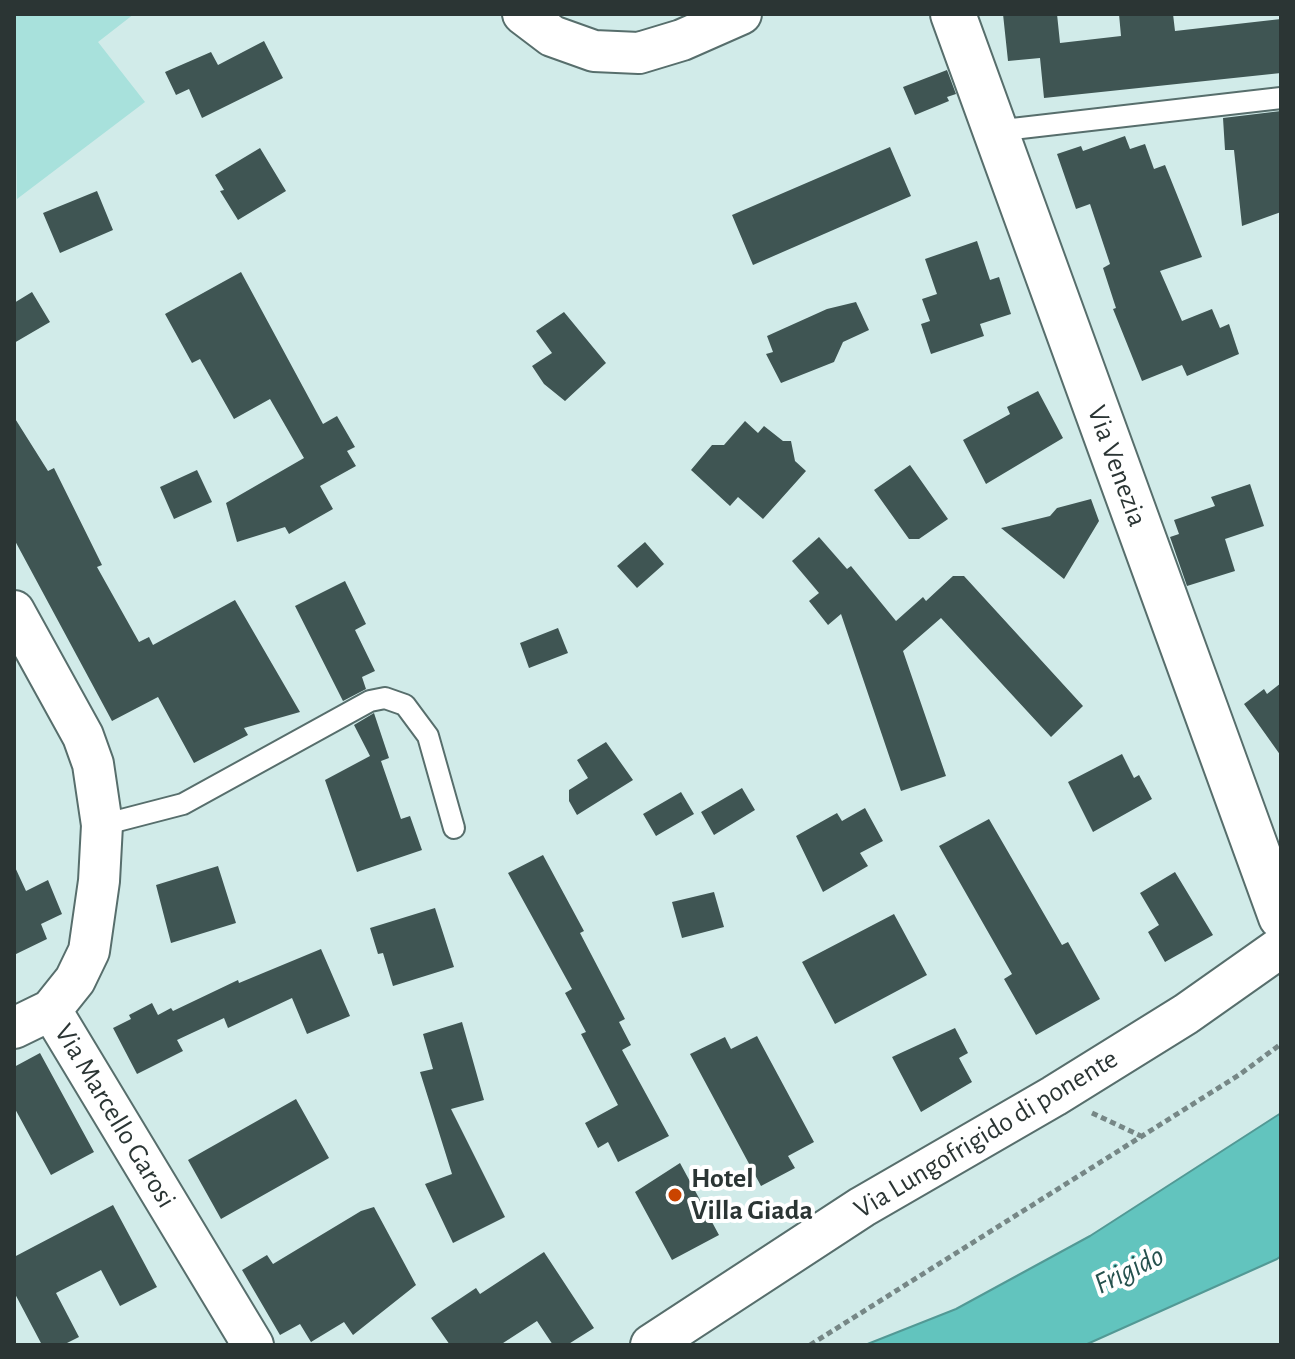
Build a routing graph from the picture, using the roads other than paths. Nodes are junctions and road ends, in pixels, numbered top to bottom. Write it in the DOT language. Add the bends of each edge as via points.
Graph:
graph roads {
  1 [pos="523,14"];
  2 [pos="741,14"];
  3 [pos="953,14"];
  4 [pos="1281,98"];
  5 [pos="995,131"];
  6 [pos="14,611"];
  7 [pos="102,825"];
  8 [pos="454,828"];
  9 [pos="1281,917"];
  10 [pos="1281,947"];
  11 [pos="51,1010"];
  12 [pos="14,1028"];
  13 [pos="253,1345"];
  14 [pos="651,1345"];
  1 -- 2 [label="street" via="552,36 594,51 639,53"];
  3 -- 5 [label="street, Via Venezia"];
  4 -- 5 [label="lane"];
  5 -- 9 [label="street, Via Venezia"];
  6 -- 7 [label="street, Via Marcello Garosi" via="83,736"];
  7 -- 8 [label="lane" via="183,804 370,701 385,698 405,705 428,736"];
  7 -- 11 [label="street, Via Marcello Garosi" via="89,951"];
  10 -- 14 [label="street, Via Lungofrigido di ponente" via="1186,1014 862,1207"];
  11 -- 12 [label="street"];
  11 -- 13 [label="street, Via Marcello Garosi"];
}
